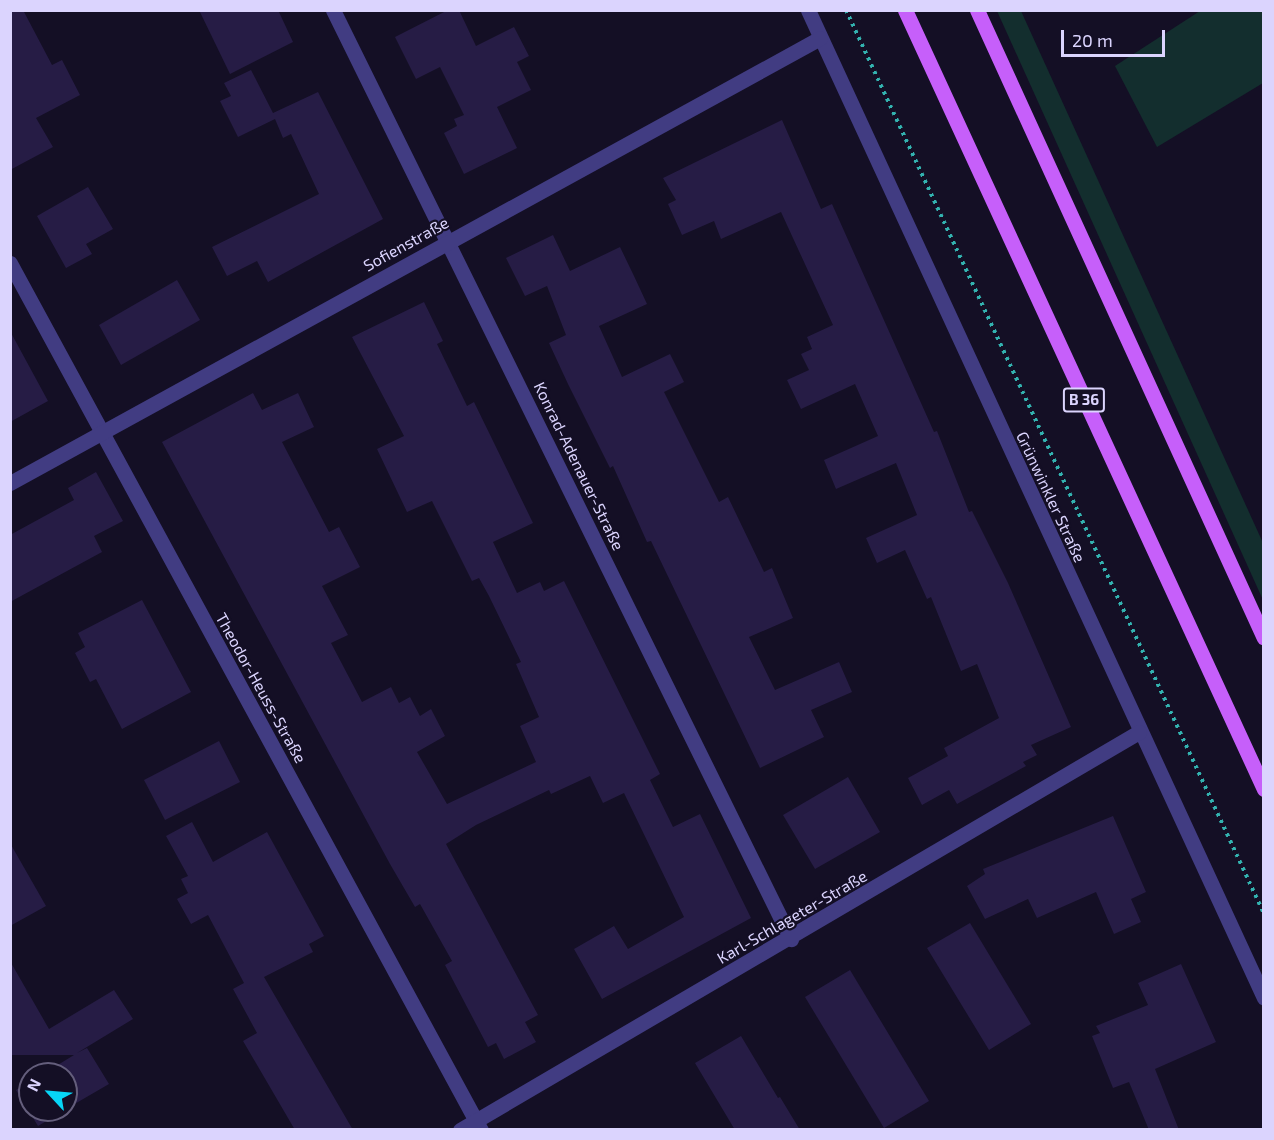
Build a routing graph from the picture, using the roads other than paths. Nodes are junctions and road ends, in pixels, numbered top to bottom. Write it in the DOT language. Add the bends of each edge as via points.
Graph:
graph roads {
  1 [pos="333,10"];
  2 [pos="808,10"];
  3 [pos="905,10"];
  4 [pos="977,10"];
  5 [pos="820,38"];
  6 [pos="448,241"];
  7 [pos="10,263"];
  8 [pos="101,432"];
  9 [pos="10,483"];
  10 [pos="1263,638"];
  11 [pos="1139,732"];
  12 [pos="1263,789"];
  13 [pos="791,939"];
  14 [pos="1263,998"];
  15 [pos="478,1125"];
  16 [pos="460,1130"];
  1 -- 6 [label="street, Konrad-Adenauer-Straße"];
  2 -- 5 [label="street, Grünwinkler Straße"];
  3 -- 12 [label="main road, B 36"];
  4 -- 10 [label="main road"];
  5 -- 6 [label="street, Sofienstraße"];
  5 -- 11 [label="street, Grünwinkler Straße"];
  6 -- 8 [label="street, Sofienstraße"];
  6 -- 13 [label="street, Konrad-Adenauer-Straße"];
  7 -- 8 [label="street, Theodor-Heuss-Straße"];
  8 -- 9 [label="street, Sofienstraße"];
  8 -- 15 [label="street, Theodor-Heuss-Straße"];
  11 -- 13 [label="street, Karl-Schlageter-Straße"];
  11 -- 14 [label="street, Grünwinkler Straße"];
  13 -- 15 [label="street, Karl-Schlageter-Straße"];
  15 -- 16 [label="street, Karl-Schlageter-Straße"];
}
